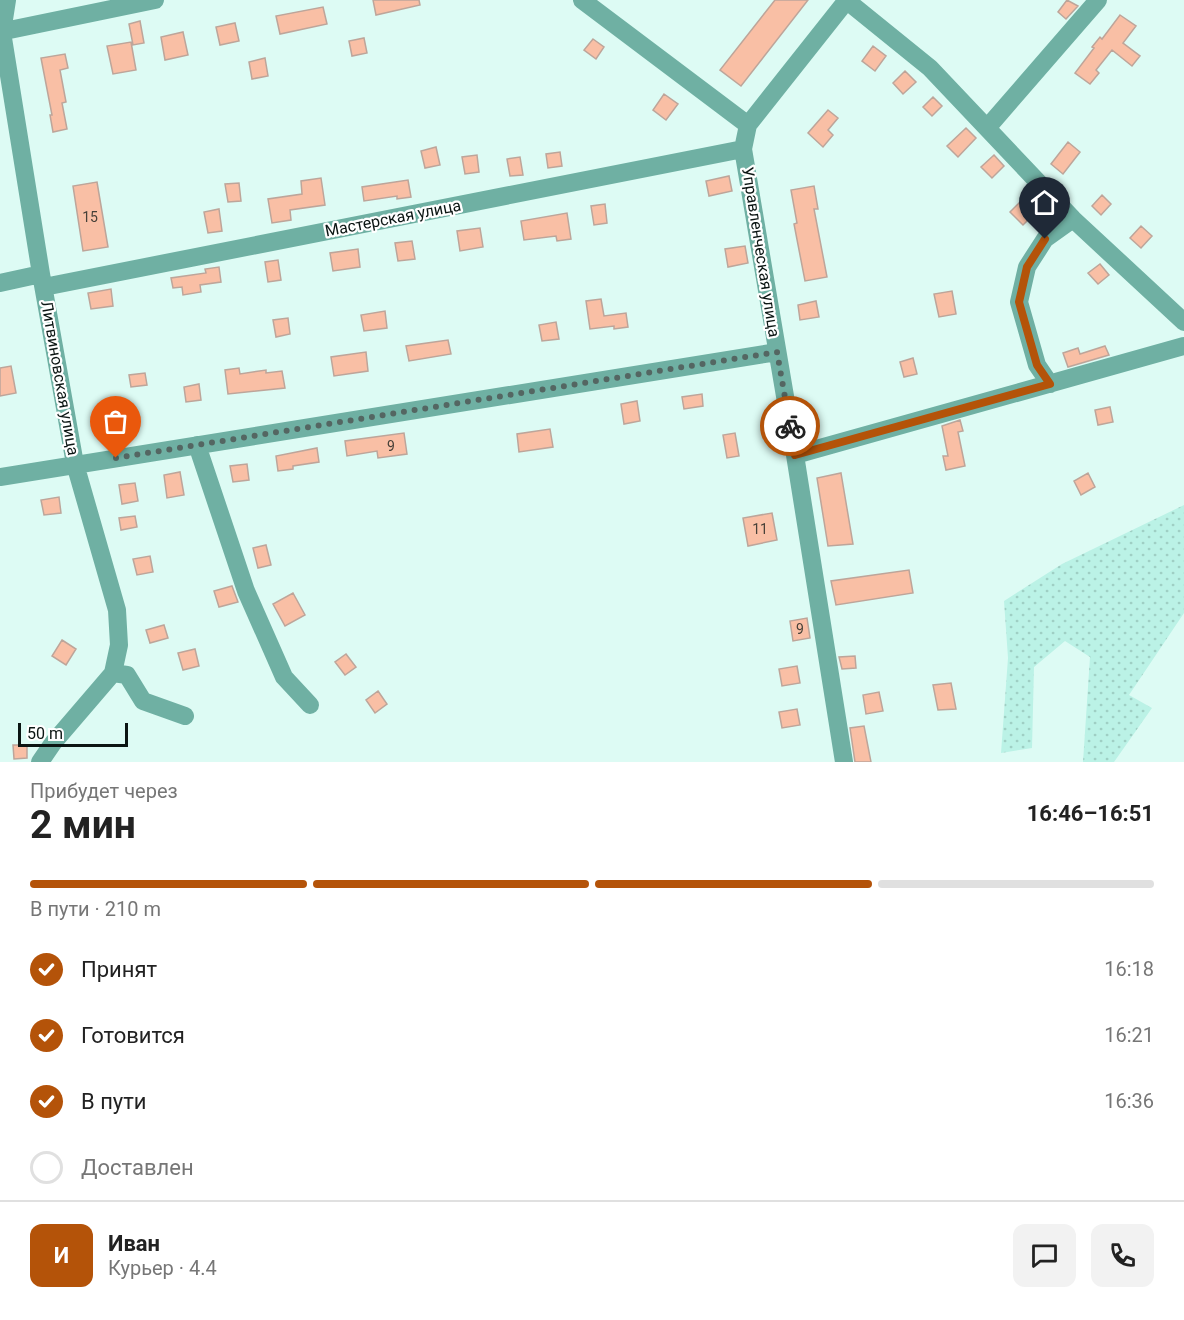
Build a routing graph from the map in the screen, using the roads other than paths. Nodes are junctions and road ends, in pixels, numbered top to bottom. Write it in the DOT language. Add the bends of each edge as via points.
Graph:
graph roads {
  1 [pos="7,0"];
  2 [pos="155,0"];
  3 [pos="582,0"];
  4 [pos="846,0"];
  5 [pos="1098,0"];
  6 [pos="1,32"];
  7 [pos="748,125"];
  8 [pos="987,128"];
  9 [pos="743,149"];
  10 [pos="1073,219"];
  11 [pos="42,280"];
  12 [pos="0,283"];
  13 [pos="1184,322"];
  14 [pos="1184,346"];
  15 [pos="777,352"];
  16 [pos="1050,384"];
  17 [pos="197,445"];
  18 [pos="795,455"];
  19 [pos="75,464"];
  20 [pos="0,477"];
  21 [pos="113,673"];
  22 [pos="310,705"];
  23 [pos="185,716"];
  24 [pos="40,762"];
  25 [pos="844,762"];
  1 -- 6 [label="street, Литвиновская улица"];
  2 -- 6 [label="street"];
  3 -- 7 [label="street"];
  4 -- 7 [label="street"];
  4 -- 8 [label="street" via="930,68"];
  5 -- 8 [label="street"];
  6 -- 11 [label="street, Литвиновская улица"];
  7 -- 9 [label="street, Управленческая улица"];
  8 -- 10 [label="street"];
  9 -- 11 [label="street, Мастерская улица"];
  9 -- 15 [label="street, Управленческая улица"];
  10 -- 13 [label="street"];
  10 -- 16 [label="street" via="1045,239 1027,267 1019,302 1037,365"];
  11 -- 12 [label="street, Мастерская улица"];
  11 -- 19 [label="street, Литвиновская улица"];
  14 -- 16 [label="street"];
  15 -- 17 [label="street"];
  15 -- 18 [label="street, Управленческая улица"];
  16 -- 18 [label="street"];
  17 -- 19 [label="street"];
  17 -- 22 [label="street" via="246,591 284,677"];
  18 -- 25 [label="street, Управленческая улица"];
  19 -- 20 [label="street"];
  19 -- 21 [label="street, Литвиновская улица" via="117,610 119,645"];
  21 -- 23 [label="street" via="128,675 143,701"];
  21 -- 24 [label="street, Литвиновская улица"];
}
